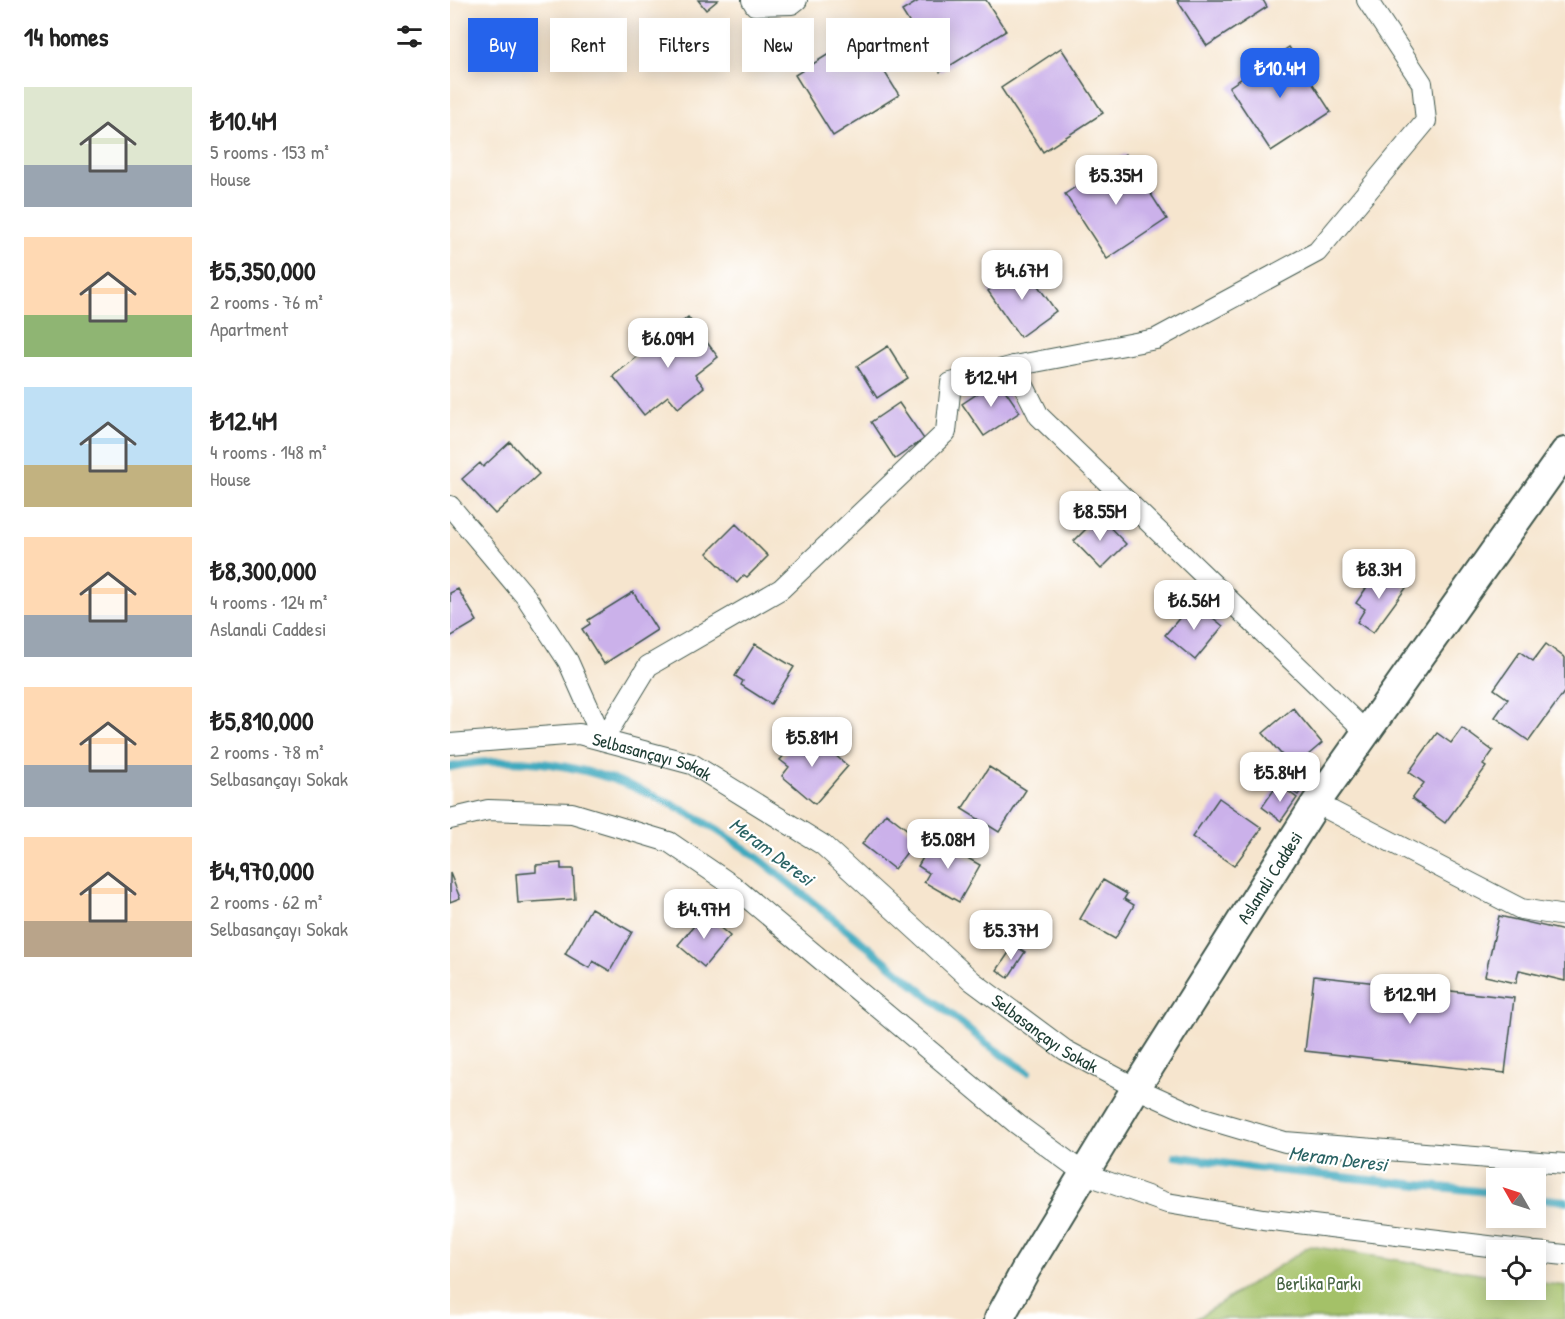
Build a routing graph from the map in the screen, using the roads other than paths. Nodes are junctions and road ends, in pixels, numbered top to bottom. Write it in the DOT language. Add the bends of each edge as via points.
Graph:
graph roads {
  1 [pos="752,0"];
  2 [pos="797,0"];
  3 [pos="1367,0"];
  4 [pos="1014,366"];
  5 [pos="1565,453"];
  6 [pos="450,506"];
  7 [pos="1365,731"];
  8 [pos="603,740"];
  9 [pos="450,744"];
  10 [pos="1316,803"];
  11 [pos="450,819"];
  12 [pos="1565,916"];
  13 [pos="1136,1088"];
  14 [pos="1565,1164"];
  15 [pos="1085,1174"];
  16 [pos="1486,1246"];
  17 [pos="1546,1253"];
  18 [pos="1565,1255"];
  19 [pos="999,1319"];
  1 -- 2 [label="street" via="755,5 792,4"];
  3 -- 4 [label="street" via="1422,83 1426,121 1317,252 1156,339"];
  4 -- 7 [label="street" via="1040,416"];
  4 -- 8 [label="street" via="951,383 946,432 781,589 648,666"];
  5 -- 7 [label="street, Aslanali Caddesi"];
  6 -- 8 [label="street" via="526,597 568,661"];
  7 -- 10 [label="street, Aslanali Caddesi"];
  8 -- 9 [label="street, Selbasançayı Sokak" via="579,734"];
  8 -- 13 [label="street, Selbasançayı Sokak" via="692,764 823,845 972,981 1065,1050"];
  10 -- 12 [label="street" via="1521,909"];
  10 -- 13 [label="street, Aslanali Caddesi"];
  11 -- 15 [label="street" via="488,810 572,813 669,842 732,885 1017,1124"];
  13 -- 14 [label="street, Selbasançayı Sokak" via="1200,1117 1285,1142"];
  13 -- 15 [label="street, Aslanali Caddesi"];
  15 -- 16 [label="street" via="1167,1203 1263,1219"];
  15 -- 19 [label="street, Aslanali Caddesi"];
  17 -- 18 [label="street"];
}
